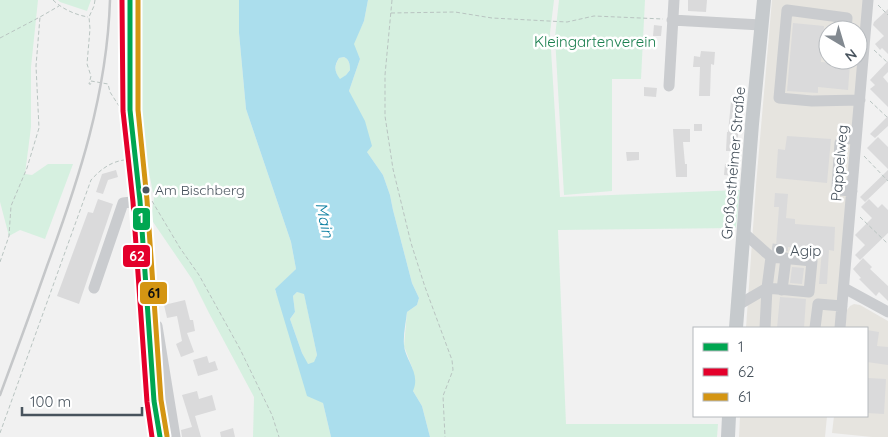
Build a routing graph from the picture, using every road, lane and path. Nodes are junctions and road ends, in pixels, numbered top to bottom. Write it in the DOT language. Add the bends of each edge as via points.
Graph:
graph roads {
  1 [pos="53,0"];
  2 [pos="95,0"];
  3 [pos="130,0"];
  4 [pos="392,0"];
  5 [pos="674,0"];
  6 [pos="764,0"];
  7 [pos="873,2"];
  8 [pos="59,6"];
  9 [pos="390,13"];
  10 [pos="888,15"];
  11 [pos="40,17"];
  12 [pos="88,17"];
  13 [pos="672,20"];
  14 [pos="847,20"];
  15 [pos="868,20"];
  16 [pos="761,25"];
  17 [pos="0,38"];
  18 [pos="868,47"];
  19 [pos="888,63"];
  20 [pos="861,70"];
  21 [pos="669,86"];
  22 [pos="860,96"];
  23 [pos="130,110"];
  24 [pos="888,118"];
  25 [pos="856,143"];
  26 [pos="135,158"];
  27 [pos="888,181"];
  28 [pos="852,191"];
  29 [pos="145,200"];
  30 [pos="850,207"];
  31 [pos="744,233"];
  32 [pos="888,244"];
  33 [pos="779,255"];
  34 [pos="0,262"];
  35 [pos="94,288"];
  36 [pos="844,288"];
  37 [pos="775,289"];
  38 [pos="809,292"];
  39 [pos="818,304"];
  40 [pos="738,305"];
  41 [pos="842,306"];
  42 [pos="888,312"];
  43 [pos="148,322"];
  44 [pos="736,327"];
  45 [pos="765,327"];
  46 [pos="815,327"];
  47 [pos="840,327"];
  48 [pos="729,417"];
  49 [pos="0,433"];
  50 [pos="160,437"];
  51 [pos="174,437"];
  52 [pos="279,437"];
  53 [pos="445,437"];
  54 [pos="728,437"];
  1 -- 8 [label="path"];
  2 -- 12 [label="path"];
  3 -- 23 [label="main road"];
  4 -- 9 [label="path"];
  5 -- 13 [label="street"];
  6 -- 16 [label="main road, Großostheimer Straße"];
  7 -- 10 [label="path"];
  7 -- 15 [label="street, Pappelweg"];
  8 -- 11 [label="path"];
  8 -- 12 [label="path"];
  9 -- 13 [label="path" via="455,12 492,18 567,22 594,16"];
  9 -- 53 [label="path" via="385,116 393,169 411,244 452,360 453,370 443,396"];
  11 -- 17 [label="path"];
  11 -- 34 [label="path" via="36,66 39,128 11,206 10,236"];
  12 -- 23 [label="path" via="89,84 92,81 108,84 120,107"];
  13 -- 16 [label="street"];
  13 -- 21 [label="street"];
  14 -- 22 [label="street" via="787,10 780,98 812,101"];
  16 -- 31 [label="main road, Großostheimer Straße"];
  18 -- 19 [label="path"];
  20 -- 22 [label="street, Pappelweg"];
  22 -- 24 [label="path"];
  22 -- 25 [label="street, Pappelweg"];
  23 -- 26 [label="main road"];
  25 -- 27 [label="path"];
  25 -- 28 [label="street, Pappelweg"];
  25 -- 28 [label="street" via="844,139 840,142 836,186 838,190"];
  26 -- 29 [label="main road"];
  26 -- 49 [label="path" via="119,160 102,168 91,180"];
  28 -- 30 [label="street, Pappelweg"];
  29 -- 35 [label="street" via="123,203"];
  29 -- 43 [label="main road"];
  29 -- 52 [label="path" via="199,275 240,349 272,415"];
  30 -- 32 [label="path"];
  30 -- 36 [label="street, Pappelweg"];
  31 -- 33 [label="street"];
  31 -- 40 [label="main road, Großostheimer Straße"];
  33 -- 37 [label="street"];
  33 -- 38 [label="street" via="812,261"];
  36 -- 41 [label="street, Pappelweg"];
  36 -- 42 [label="street"];
  37 -- 38 [label="street"];
  37 -- 40 [label="street"];
  37 -- 45 [label="street"];
  38 -- 39 [label="street"];
  39 -- 41 [label="street"];
  39 -- 46 [label="street"];
  40 -- 44 [label="main road, Großostheimer Straße"];
  41 -- 47 [label="street, Pappelweg"];
  43 -- 50 [label="main road"];
  43 -- 51 [label="street" via="157,326"];
  48 -- 54 [label="main road"];
}
